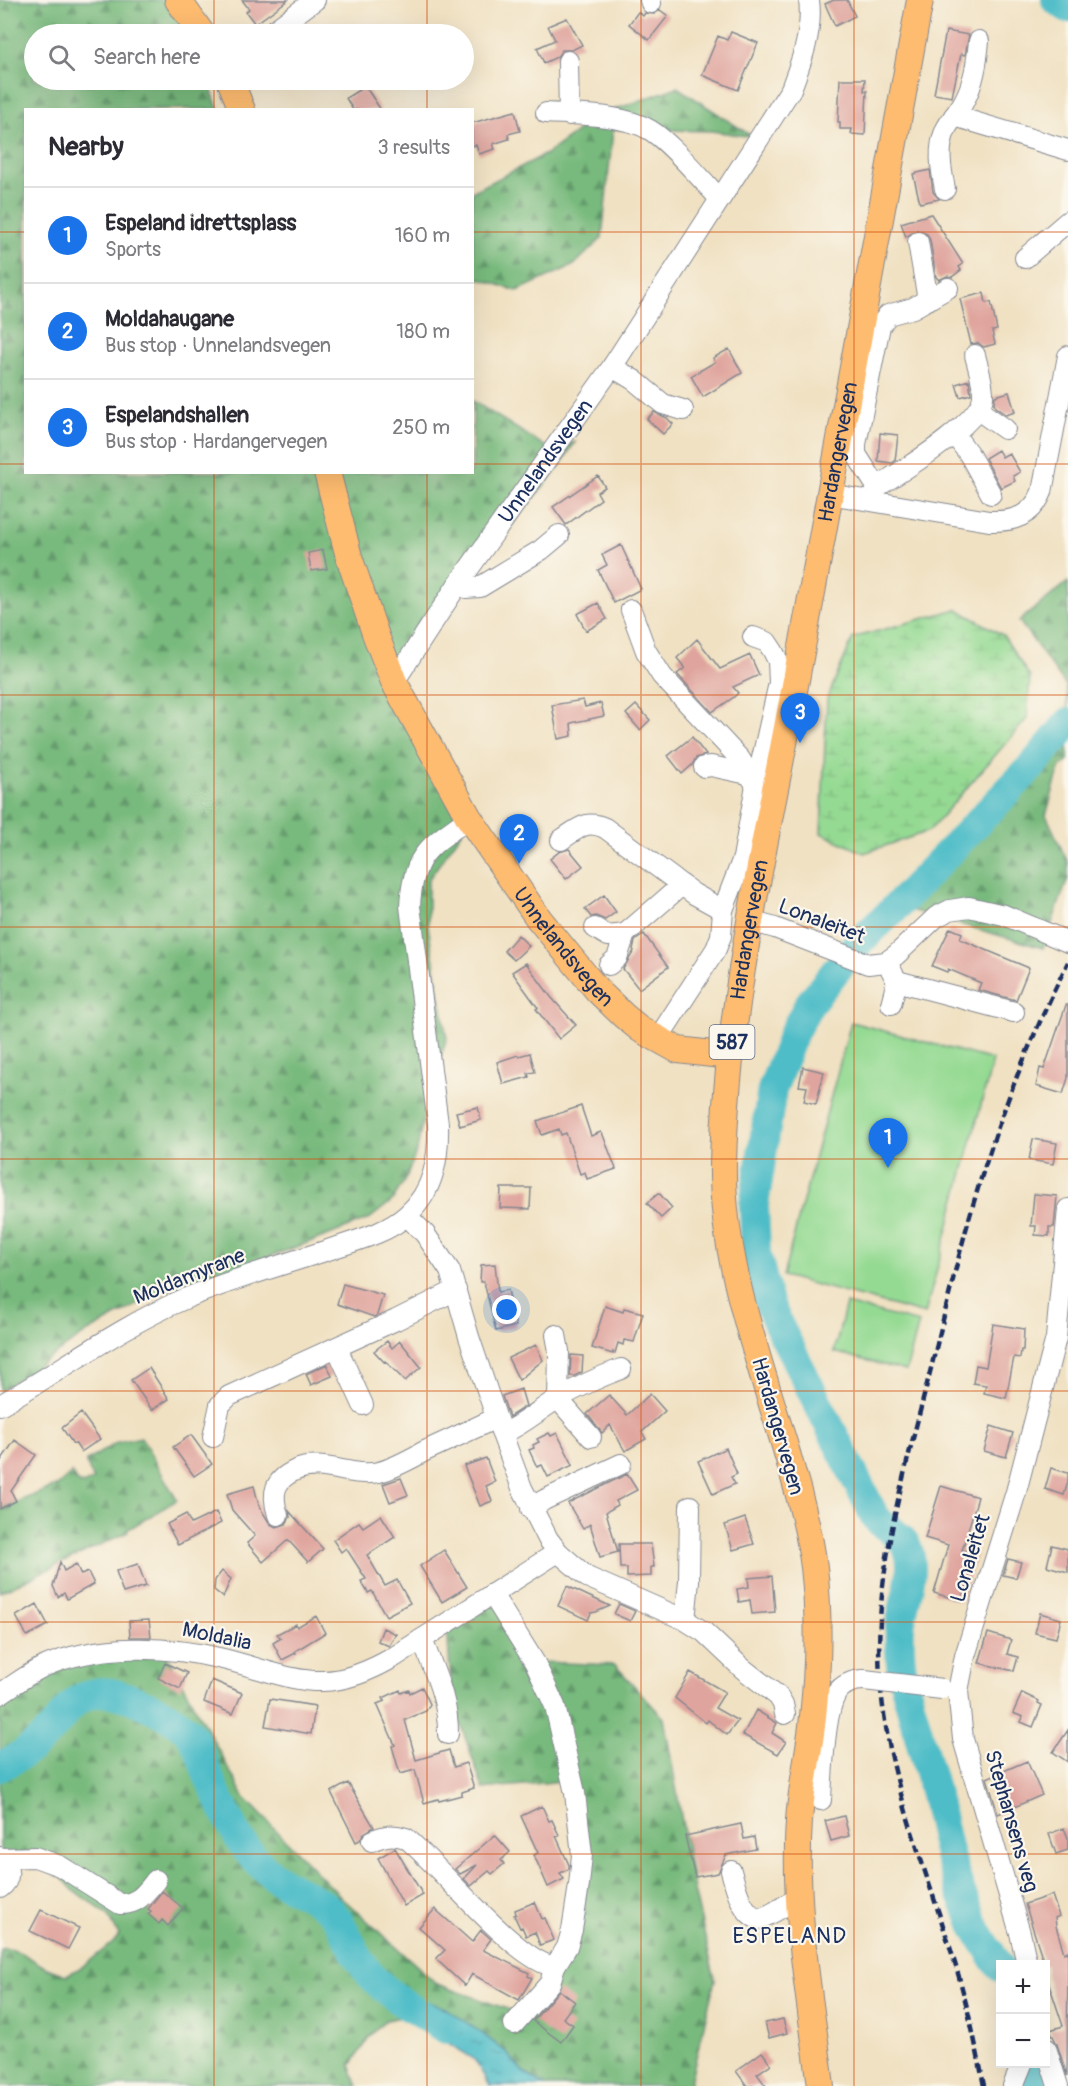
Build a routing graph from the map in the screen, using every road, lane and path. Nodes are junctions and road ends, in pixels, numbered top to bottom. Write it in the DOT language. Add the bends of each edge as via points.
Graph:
graph roads {
  1 [pos="178,0"];
  2 [pos="315,0"];
  3 [pos="809,0"];
  4 [pos="920,0"];
  5 [pos="195,24"];
  6 [pos="283,24"];
  7 [pos="979,42"];
  8 [pos="568,61"];
  9 [pos="234,90"];
  10 [pos="241,108"];
  11 [pos="546,113"];
  12 [pos="569,115"];
  13 [pos="954,116"];
  14 [pos="1068,150"];
  15 [pos="945,189"];
  16 [pos="719,198"];
  17 [pos="1068,222"];
  18 [pos="918,242"];
  19 [pos="1025,258"];
  20 [pos="948,288"];
  21 [pos="928,300"];
  22 [pos="975,356"];
  23 [pos="1068,356"];
  24 [pos="612,367"];
  25 [pos="683,410"];
  26 [pos="978,410"];
  27 [pos="1005,429"];
  28 [pos="954,434"];
  29 [pos="328,474"];
  30 [pos="829,494"];
  31 [pos="875,494"];
  32 [pos="991,494"];
  33 [pos="559,535"];
  34 [pos="458,584"];
  35 [pos="631,610"];
  36 [pos="753,637"];
  37 [pos="394,682"];
  38 [pos="704,767"];
  39 [pos="752,779"];
  40 [pos="469,818"];
  41 [pos="561,840"];
  42 [pos="682,885"];
  43 [pos="723,910"];
  44 [pos="750,921"];
  45 [pos="595,928"];
  46 [pos="625,934"];
  47 [pos="1068,942"];
  48 [pos="877,963"];
  49 [pos="609,965"];
  50 [pos="897,981"];
  51 [pos="891,1004"];
  52 [pos="1014,1012"];
  53 [pos="657,1040"];
  54 [pos="730,1056"];
  55 [pos="1068,1209"];
  56 [pos="407,1216"];
  57 [pos="1066,1256"];
  58 [pos="456,1290"];
  59 [pos="556,1335"];
  60 [pos="337,1348"];
  61 [pos="621,1368"];
  62 [pos="558,1399"];
  63 [pos="0,1405"];
  64 [pos="363,1405"];
  65 [pos="499,1426"];
  66 [pos="213,1437"];
  67 [pos="591,1437"];
  68 [pos="621,1464"];
  69 [pos="690,1506"];
  70 [pos="531,1509"];
  71 [pos="278,1515"];
  72 [pos="558,1552"];
  73 [pos="492,1594"];
  74 [pos="685,1620"];
  75 [pos="422,1639"];
  76 [pos="950,1690"];
  77 [pos="0,1694"];
  78 [pos="785,1714"];
  79 [pos="448,1734"];
  80 [pos="820,1800"];
  81 [pos="372,1841"];
  82 [pos="1,1858"];
  83 [pos="731,1871"];
  84 [pos="156,1880"];
  85 [pos="0,1888"];
  86 [pos="799,1898"];
  87 [pos="1026,1960"];
  88 [pos="555,1966"];
  89 [pos="514,2024"];
  90 [pos="1050,2055"];
  91 [pos="1050,2063"];
  92 [pos="1068,2075"];
  93 [pos="820,2086"];
  94 [pos="1058,2086"];
  1 -- 5 [label="main road"];
  2 -- 6 [label="street"];
  3 -- 16 [label="street, Unnelandsvegen" via="809,34 790,88"];
  4 -- 30 [label="main road, Hardangervegen / 587"];
  7 -- 13 [label="street" via="972,81"];
  8 -- 12 [label="street"];
  9 -- 10 [label="main road"];
  11 -- 12 [label="street"];
  12 -- 16 [label="street" via="628,121 652,131"];
  13 -- 14 [label="street"];
  13 -- 15 [label="street" via="942,141"];
  16 -- 24 [label="street, Unnelandsvegen"];
  17 -- 19 [label="street"];
  18 -- 21 [label="street"];
  20 -- 21 [label="street"];
  21 -- 31 [label="street" via="888,315 880,326 856,444 856,454"];
  22 -- 26 [label="street" via="983,388"];
  23 -- 31 [label="street" via="1042,492 1037,504 1023,516 1001,522"];
  24 -- 25 [label="street" via="663,405"];
  24 -- 34 [label="street, Unnelandsvegen"];
  26 -- 27 [label="street"];
  26 -- 28 [label="street"];
  28 -- 31 [label="street"];
  28 -- 32 [label="street"];
  29 -- 37 [label="main road, Unnelandsvegen" via="350,557"];
  30 -- 31 [label="street"];
  30 -- 44 [label="main road, Hardangervegen / 587"];
  33 -- 34 [label="street" via="542,550 480,587"];
  34 -- 37 [label="street, Unnelandsvegen"];
  35 -- 39 [label="street" via="653,664 740,759"];
  36 -- 39 [label="street" via="767,642 779,671 775,703"];
  37 -- 40 [label="main road, Unnelandsvegen"];
  38 -- 39 [label="street"];
  39 -- 43 [label="street" via="743,858"];
  40 -- 53 [label="main road, Unnelandsvegen" via="539,919 598,991"];
  40 -- 56 [label="street" via="428,850 418,863 411,890 439,1145 429,1186"];
  41 -- 42 [label="street" via="595,823"];
  42 -- 43 [label="street"];
  42 -- 46 [label="street"];
  43 -- 53 [label="street" via="716,949"];
  44 -- 48 [label="street, Lonaleitet"];
  44 -- 54 [label="main road, Hardangervegen / 587"];
  45 -- 46 [label="street" via="608,936"];
  46 -- 49 [label="street" via="620,951"];
  47 -- 48 [label="street, Lonaleitet" via="1004,915 969,907 936,917"];
  48 -- 50 [label="street"];
  50 -- 51 [label="street"];
  50 -- 52 [label="street"];
  53 -- 54 [label="main road, Unnelandsvegen" via="678,1050"];
  54 -- 86 [label="main road, Hardangervegen / 587" via="723,1166 733,1261 803,1512 814,1571 816,1685 799,1818"];
  55 -- 57 [label="street, Lonaleitet"];
  56 -- 58 [label="street" via="440,1255"];
  56 -- 63 [label="street, Moldamyrane" via="374,1234 182,1300"];
  57 -- 76 [label="street, Lonaleitet" via="1056,1338 1037,1416 965,1656"];
  58 -- 60 [label="street"];
  58 -- 65 [label="street"];
  59 -- 62 [label="street" via="560,1351"];
  60 -- 64 [label="street"];
  60 -- 66 [label="street" via="229,1396 220,1405"];
  61 -- 62 [label="street"];
  62 -- 65 [label="street" via="517,1428"];
  62 -- 67 [label="street"];
  65 -- 70 [label="street"];
  65 -- 71 [label="street" via="379,1472 296,1470 275,1488"];
  68 -- 70 [label="street"];
  69 -- 74 [label="street"];
  70 -- 72 [label="street"];
  72 -- 73 [label="street, Moldalia"];
  72 -- 74 [label="street" via="587,1577"];
  73 -- 75 [label="street, Moldalia"];
  73 -- 88 [label="street" via="535,1663 555,1706 575,1793 582,1855 579,1885 572,1930"];
  74 -- 78 [label="street" via="778,1696"];
  75 -- 77 [label="street, Moldalia" via="371,1671 329,1682 310,1682 195,1654 125,1650 82,1654 57,1662"];
  75 -- 79 [label="street" via="446,1706"];
  76 -- 80 [label="street, bridge" via="864,1680 843,1686 832,1704"];
  76 -- 87 [label="street, Stephansens veg"];
  81 -- 88 [label="street" via="383,1836 406,1838 507,1936 547,1966"];
  82 -- 84 [label="street" via="35,1857 60,1866 120,1904 139,1900"];
  82 -- 85 [label="street" via="9,1878"];
  83 -- 86 [label="street" via="740,1900 752,1917 768,1916"];
  86 -- 93 [label="main road, Hardangervegen / 587"];
  88 -- 89 [label="street" via="550,1983"];
  90 -- 92 [label="street"];
  91 -- 94 [label="street"];
}
